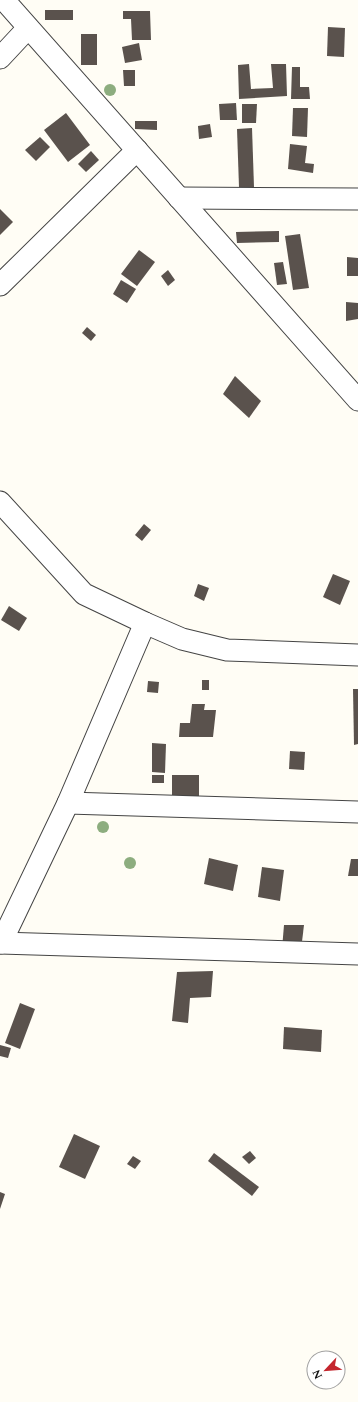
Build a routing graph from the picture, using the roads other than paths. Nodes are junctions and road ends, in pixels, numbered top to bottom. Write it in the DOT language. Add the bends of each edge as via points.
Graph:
graph roads {
  1 [pos="4,0"];
  2 [pos="28,28"];
  3 [pos="0,58"];
  4 [pos="137,150"];
  5 [pos="179,198"];
  6 [pos="358,199"];
  7 [pos="0,285"];
  8 [pos="358,400"];
  9 [pos="0,502"];
  10 [pos="145,623"];
  11 [pos="358,655"];
  12 [pos="68,803"];
  13 [pos="358,812"];
  14 [pos="1,943"];
  15 [pos="358,954"];
  1 -- 2 [label="street"];
  2 -- 3 [label="street"];
  2 -- 4 [label="street"];
  4 -- 5 [label="street"];
  4 -- 7 [label="street"];
  5 -- 6 [label="street"];
  5 -- 8 [label="street"];
  9 -- 10 [label="street" via="84,594"];
  10 -- 11 [label="street" via="182,639 227,650"];
  10 -- 12 [label="street"];
  12 -- 13 [label="street"];
  12 -- 14 [label="street"];
  14 -- 15 [label="street"];
}
